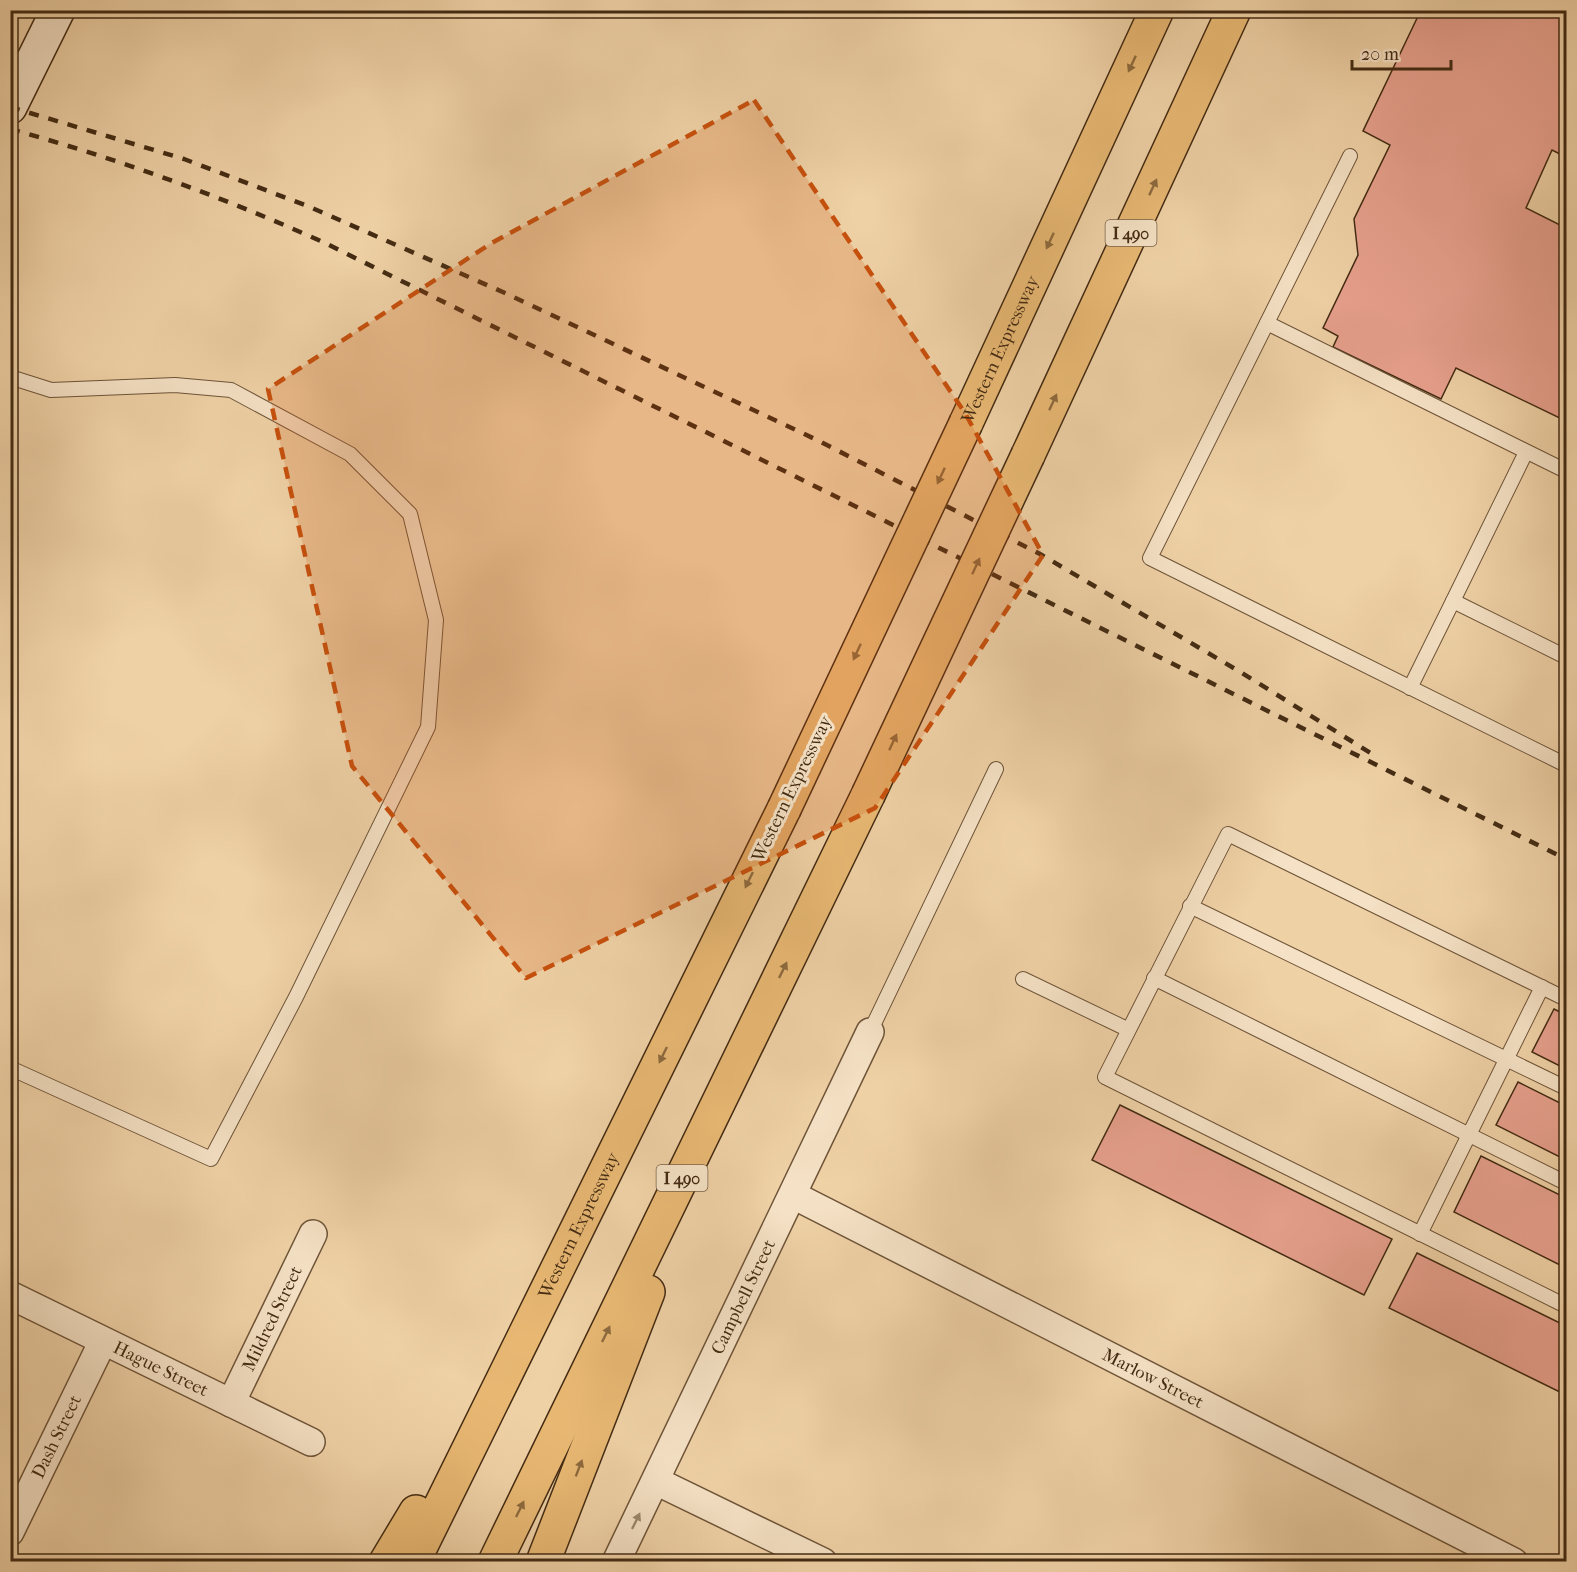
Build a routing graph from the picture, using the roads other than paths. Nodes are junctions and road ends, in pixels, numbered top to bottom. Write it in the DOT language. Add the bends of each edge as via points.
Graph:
graph roads {
  1 [pos="58,10"];
  2 [pos="1157,10"];
  3 [pos="1234,10"];
  4 [pos="10,106"];
  5 [pos="1350,156"];
  6 [pos="1267,322"];
  7 [pos="10,377"];
  8 [pos="1526,452"];
  9 [pos="1566,471"];
  10 [pos="1453,602"];
  11 [pos="1566,657"];
  12 [pos="1410,688"];
  13 [pos="1566,765"];
  14 [pos="996,769"];
  15 [pos="1190,906"];
  16 [pos="1154,978"];
  17 [pos="1023,979"];
  18 [pos="1542,987"];
  19 [pos="1566,999"];
  20 [pos="763,1011"];
  21 [pos="1127,1029"];
  22 [pos="870,1032"];
  23 [pos="1506,1058"];
  24 [pos="10,1068"];
  25 [pos="1566,1088"];
  26 [pos="1469,1136"];
  27 [pos="1566,1183"];
  28 [pos="793,1195"];
  29 [pos="313,1234"];
  30 [pos="1420,1234"];
  31 [pos="563,1259"];
  32 [pos="10,1295"];
  33 [pos="1566,1306"];
  34 [pos="104,1341"];
  35 [pos="231,1403"];
  36 [pos="311,1442"];
  37 [pos="656,1481"];
  38 [pos="10,1532"];
  39 [pos="386,1562"];
  40 [pos="413,1562"];
  41 [pos="495,1562"];
  42 [pos="543,1562"];
  43 [pos="616,1562"];
  44 [pos="823,1562"];
  45 [pos="1514,1562"];
  1 -- 4 [label="street"];
  2 -- 31 [label="highway, Western Expressway, one-way, bridge" via="784,809"];
  20 -- 3 [label="highway, I 490, one-way, bridge" via="1028,455"];
  5 -- 6 [label="lane"];
  6 -- 8 [label="lane"];
  6 -- 12 [label="lane" via="1150,558"];
  7 -- 24 [label="lane" via="51,390 175,385 231,390 350,454 410,514 436,620 428,727 296,997 211,1159"];
  8 -- 9 [label="lane"];
  8 -- 10 [label="lane"];
  10 -- 11 [label="lane"];
  10 -- 12 [label="lane"];
  12 -- 13 [label="lane"];
  14 -- 22 [label="lane"];
  15 -- 16 [label="lane"];
  15 -- 18 [label="lane" via="1228,834"];
  15 -- 23 [label="lane"];
  16 -- 21 [label="lane"];
  16 -- 26 [label="lane"];
  17 -- 21 [label="lane"];
  18 -- 19 [label="lane"];
  18 -- 23 [label="lane"];
  41 -- 20 [label="highway, I 490, one-way"];
  42 -- 20 [label="highway, one-way"];
  21 -- 30 [label="lane" via="1105,1077"];
  22 -- 28 [label="street, Campbell Street"];
  23 -- 25 [label="lane"];
  23 -- 26 [label="lane"];
  26 -- 27 [label="lane"];
  26 -- 30 [label="lane"];
  28 -- 37 [label="street, Campbell Street"];
  28 -- 45 [label="street, Marlow Street"];
  29 -- 35 [label="street, Mildred Street"];
  30 -- 33 [label="lane"];
  31 -- 39 [label="highway"];
  31 -- 40 [label="highway, Western Expressway"];
  32 -- 34 [label="street, Hague Street"];
  34 -- 35 [label="street, Hague Street"];
  34 -- 38 [label="street, Dash Street"];
  35 -- 36 [label="street, Hague Street"];
  43 -- 37 [label="street, Campbell Street, one-way"];
  37 -- 44 [label="street"];
}
